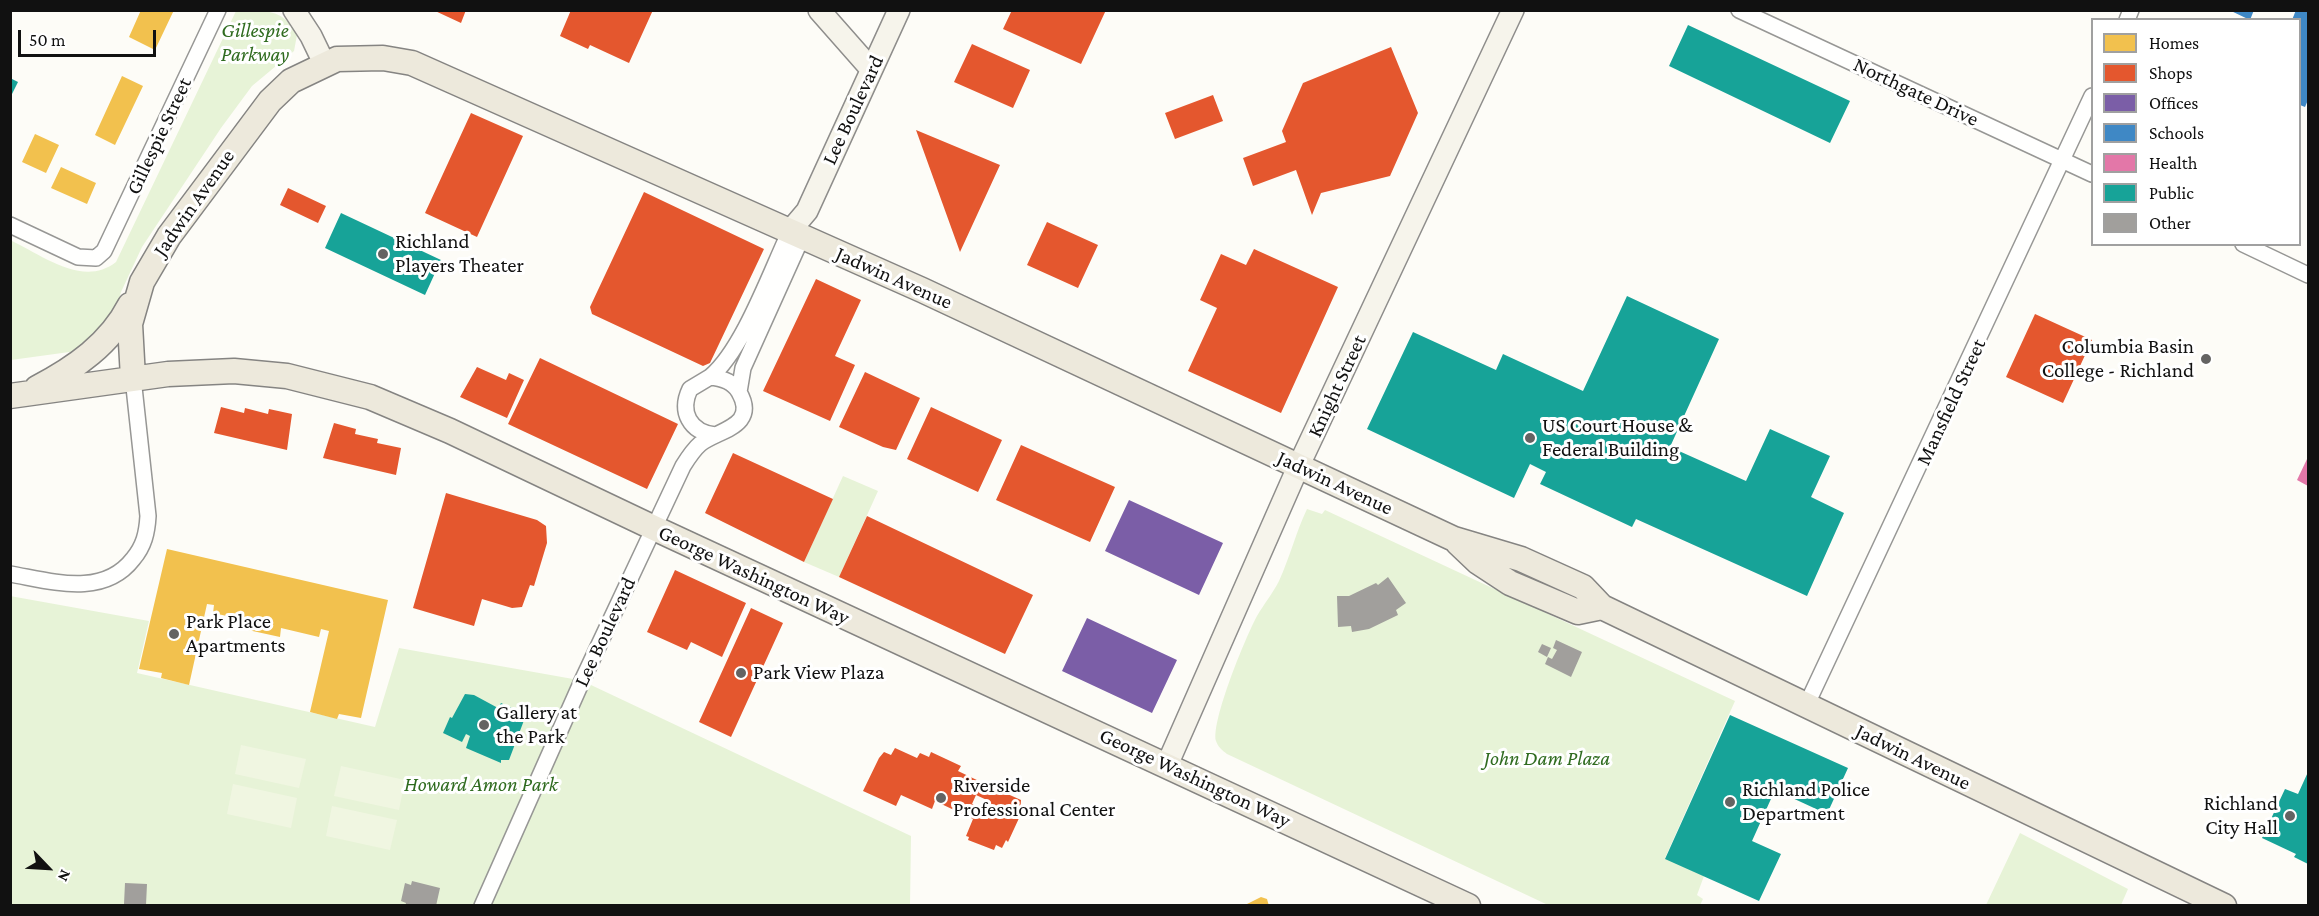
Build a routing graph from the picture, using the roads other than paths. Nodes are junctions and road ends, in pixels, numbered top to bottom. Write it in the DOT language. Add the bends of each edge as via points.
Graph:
graph roads {
  1 [pos="218,10"];
  2 [pos="294,10"];
  3 [pos="819,10"];
  4 [pos="899,10"];
  5 [pos="1513,10"];
  6 [pos="1739,10"];
  7 [pos="324,63"];
  8 [pos="872,69"];
  9 [pos="2091,98"];
  10 [pos="2063,161"];
  11 [pos="2091,174"];
  12 [pos="10,225"];
  13 [pos="796,234"];
  14 [pos="2247,246"];
  15 [pos="2308,275"];
  16 [pos="136,296"];
  17 [pos="710,377"];
  18 [pos="133,378"];
  19 [pos="739,392"];
  20 [pos="19,394"];
  21 [pos="715,435"];
  22 [pos="1299,465"];
  23 [pos="654,528"];
  24 [pos="10,574"];
  25 [pos="1806,706"];
  26 [pos="1167,765"];
  27 [pos="482,906"];
  28 [pos="1468,906"];
  29 [pos="2224,906"];
  1 -- 12 [label="street, Gillespie Street" via="109,243 96,258 78,257"];
  2 -- 7 [label="street"];
  3 -- 8 [label="street"];
  4 -- 8 [label="street, Lee Boulevard"];
  5 -- 22 [label="street, Knight Street"];
  6 -- 10 [label="street, Northgate Drive"];
  7 -- 13 [label="main road, Jadwin Avenue" via="357,56 422,66"];
  7 -- 16 [label="main road, Jadwin Avenue" via="286,85 256,117 160,248"];
  8 -- 13 [label="street, Lee Boulevard"];
  9 -- 10 [label="street, Mansfield Street"];
  10 -- 11 [label="street, Northgate Drive"];
  10 -- 25 [label="street, Mansfield Street"];
  13 -- 17 [label="street, Lee Boulevard" via="725,362"];
  13 -- 19 [label="street, Lee Boulevard" via="742,368"];
  13 -- 22 [label="main road, Jadwin Avenue"];
  14 -- 15 [label="street"];
  16 -- 18 [label="main road, Jadwin Avenue" via="130,324"];
  16 -- 20 [label="main road" via="120,324 100,347"];
  17 -- 19 [label="street" via="727,380"];
  17 -- 21 [label="street, Lee Boulevard" via="690,389 685,406 690,423"];
  18 -- 20 [label="main road, George Washington Way"];
  18 -- 23 [label="main road, George Washington Way" via="203,371 263,373 370,397 450,430"];
  18 -- 24 [label="street" via="148,516 139,552 119,573 95,583 64,583"];
  19 -- 21 [label="street, Lee Boulevard" via="740,419 729,431"];
  21 -- 23 [label="street, Lee Boulevard" via="688,458"];
  22 -- 25 [label="main road, Jadwin Avenue" via="1454,539 1478,562 1510,583 1578,612 1602,607"];
  22 -- 26 [label="street, Knight Street"];
  23 -- 26 [label="main road, George Washington Way"];
  23 -- 27 [label="street, Lee Boulevard"];
  25 -- 29 [label="main road, Jadwin Avenue"];
  26 -- 28 [label="main road, George Washington Way"];
}
